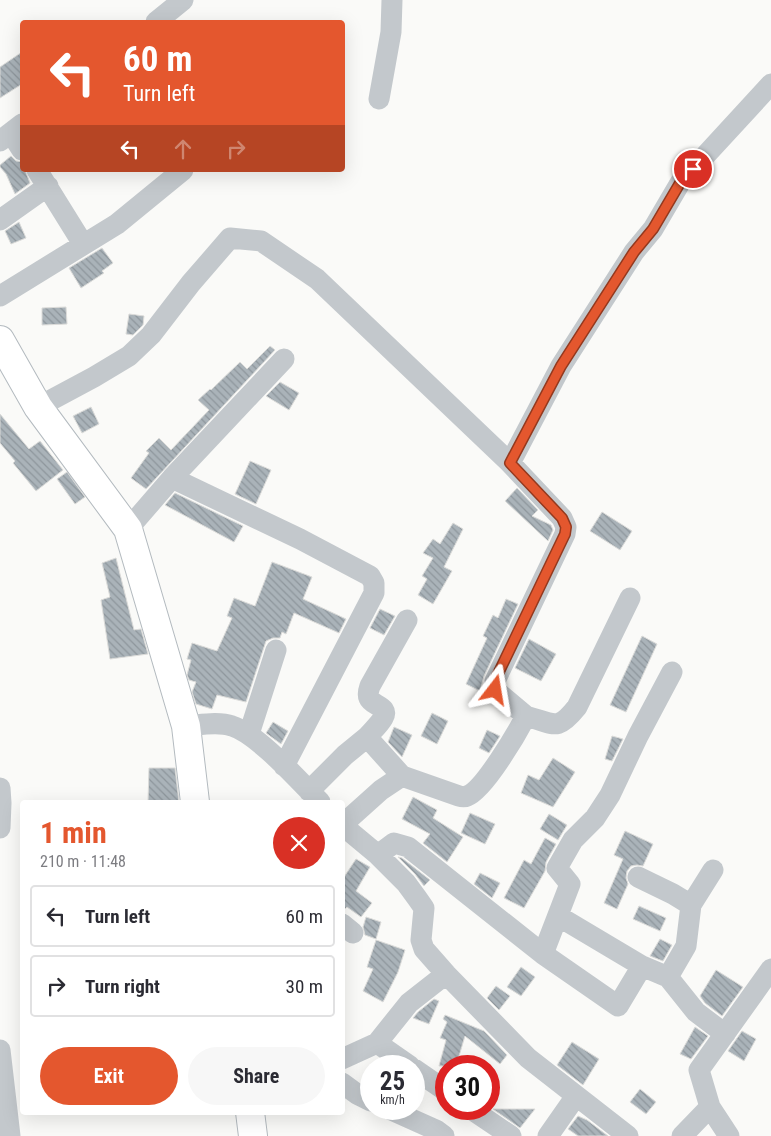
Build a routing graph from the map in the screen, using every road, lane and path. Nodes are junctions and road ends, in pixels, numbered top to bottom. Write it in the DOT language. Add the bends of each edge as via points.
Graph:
graph roads {
  1 [pos="183,0"];
  2 [pos="392,0"];
  3 [pos="158,20"];
  4 [pos="771,84"];
  5 [pos="379,99"];
  6 [pos="181,172"];
  7 [pos="42,178"];
  8 [pos="0,220"];
  9 [pos="83,244"];
  10 [pos="0,296"];
  11 [pos="0,340"];
  12 [pos="284,359"];
  13 [pos="38,407"];
  14 [pos="510,463"];
  15 [pos="172,478"];
  16 [pos="128,529"];
  17 [pos="630,598"];
  18 [pos="407,620"];
  19 [pos="276,650"];
  20 [pos="672,672"];
  21 [pos="526,716"];
  22 [pos="186,726"];
  23 [pos="249,734"];
  24 [pos="367,737"];
  25 [pos="284,766"];
  26 [pos="402,776"];
  27 [pos="0,788"];
  28 [pos="314,797"];
  29 [pos="195,800"];
  30 [pos="345,822"];
  31 [pos="0,828"];
  32 [pos="345,828"];
  33 [pos="378,855"];
  34 [pos="713,870"];
  35 [pos="638,877"];
  36 [pos="691,905"];
  37 [pos="558,916"];
  38 [pos="543,954"];
  39 [pos="642,966"];
  40 [pos="771,969"];
  41 [pos="446,974"];
  42 [pos="668,977"];
  43 [pos="725,1034"];
  44 [pos="378,1043"];
  45 [pos="0,1050"];
  46 [pos="395,1055"];
  47 [pos="345,1058"];
  48 [pos="345,1085"];
  49 [pos="360,1096"];
  50 [pos="576,1096"];
  51 [pos="710,1107"];
  52 [pos="414,1120"];
  53 [pos="488,1120"];
  54 [pos="556,1133"];
  55 [pos="10,1136"];
  56 [pos="444,1136"];
  57 [pos="511,1136"];
  58 [pos="628,1136"];
  59 [pos="682,1136"];
  60 [pos="729,1136"];
  1 -- 3 [label="street"];
  2 -- 5 [label="street" via="391,32"];
  4 -- 14 [label="street" via="680,183 561,366"];
  6 -- 9 [label="street" via="117,224"];
  7 -- 8 [label="street"];
  7 -- 9 [label="street"];
  9 -- 10 [label="street"];
  11 -- 13 [label="street"];
  12 -- 15 [label="street"];
  13 -- 14 [label="street" via="129,356 151,335 230,238 261,241 317,279"];
  13 -- 16 [label="street"];
  14 -- 21 [label="street" via="562,518 566,527 495,681 495,690"];
  15 -- 16 [label="street"];
  15 -- 25 [label="street" via="317,548 370,576 374,583 374,593"];
  16 -- 22 [label="street"];
  17 -- 21 [label="street" via="577,707 566,721 555,724"];
  18 -- 24 [label="street" via="370,686 370,700 383,708 384,717"];
  19 -- 23 [label="street"];
  20 -- 37 [label="street" via="610,795 595,818 572,840 557,868 570,884"];
  21 -- 26 [label="street" via="509,748 475,792 466,797"];
  22 -- 23 [label="street" via="232,725"];
  22 -- 29 [label="street"];
  23 -- 25 [label="street"];
  24 -- 26 [label="street"];
  24 -- 28 [label="street" via="345,755"];
  25 -- 28 [label="street"];
  26 -- 30 [label="street" via="380,790"];
  27 -- 31 [label="street"];
  32 -- 33 [label="street"];
  33 -- 38 [label="street" via="394,843 408,847"];
  33 -- 41 [label="street" via="406,883 424,908 421,940"];
  34 -- 36 [label="street"];
  35 -- 36 [label="street"];
  36 -- 42 [label="street" via="686,946"];
  37 -- 38 [label="street"];
  37 -- 39 [label="street"];
  38 -- 39 [label="street" via="618,1006"];
  39 -- 42 [label="street"];
  40 -- 43 [label="street"];
  41 -- 44 [label="street" via="409,1003"];
  41 -- 50 [label="street" via="528,1058"];
  42 -- 43 [label="street" via="696,1012"];
  43 -- 51 [label="street" via="699,1070"];
  44 -- 46 [label="street"];
  44 -- 47 [label="street"];
  45 -- 55 [label="street"];
  48 -- 49 [label="street"];
  50 -- 54 [label="street"];
  50 -- 58 [label="street"];
  51 -- 59 [label="street"];
  51 -- 60 [label="street"];
  52 -- 56 [label="street"];
  53 -- 57 [label="street"];
}
